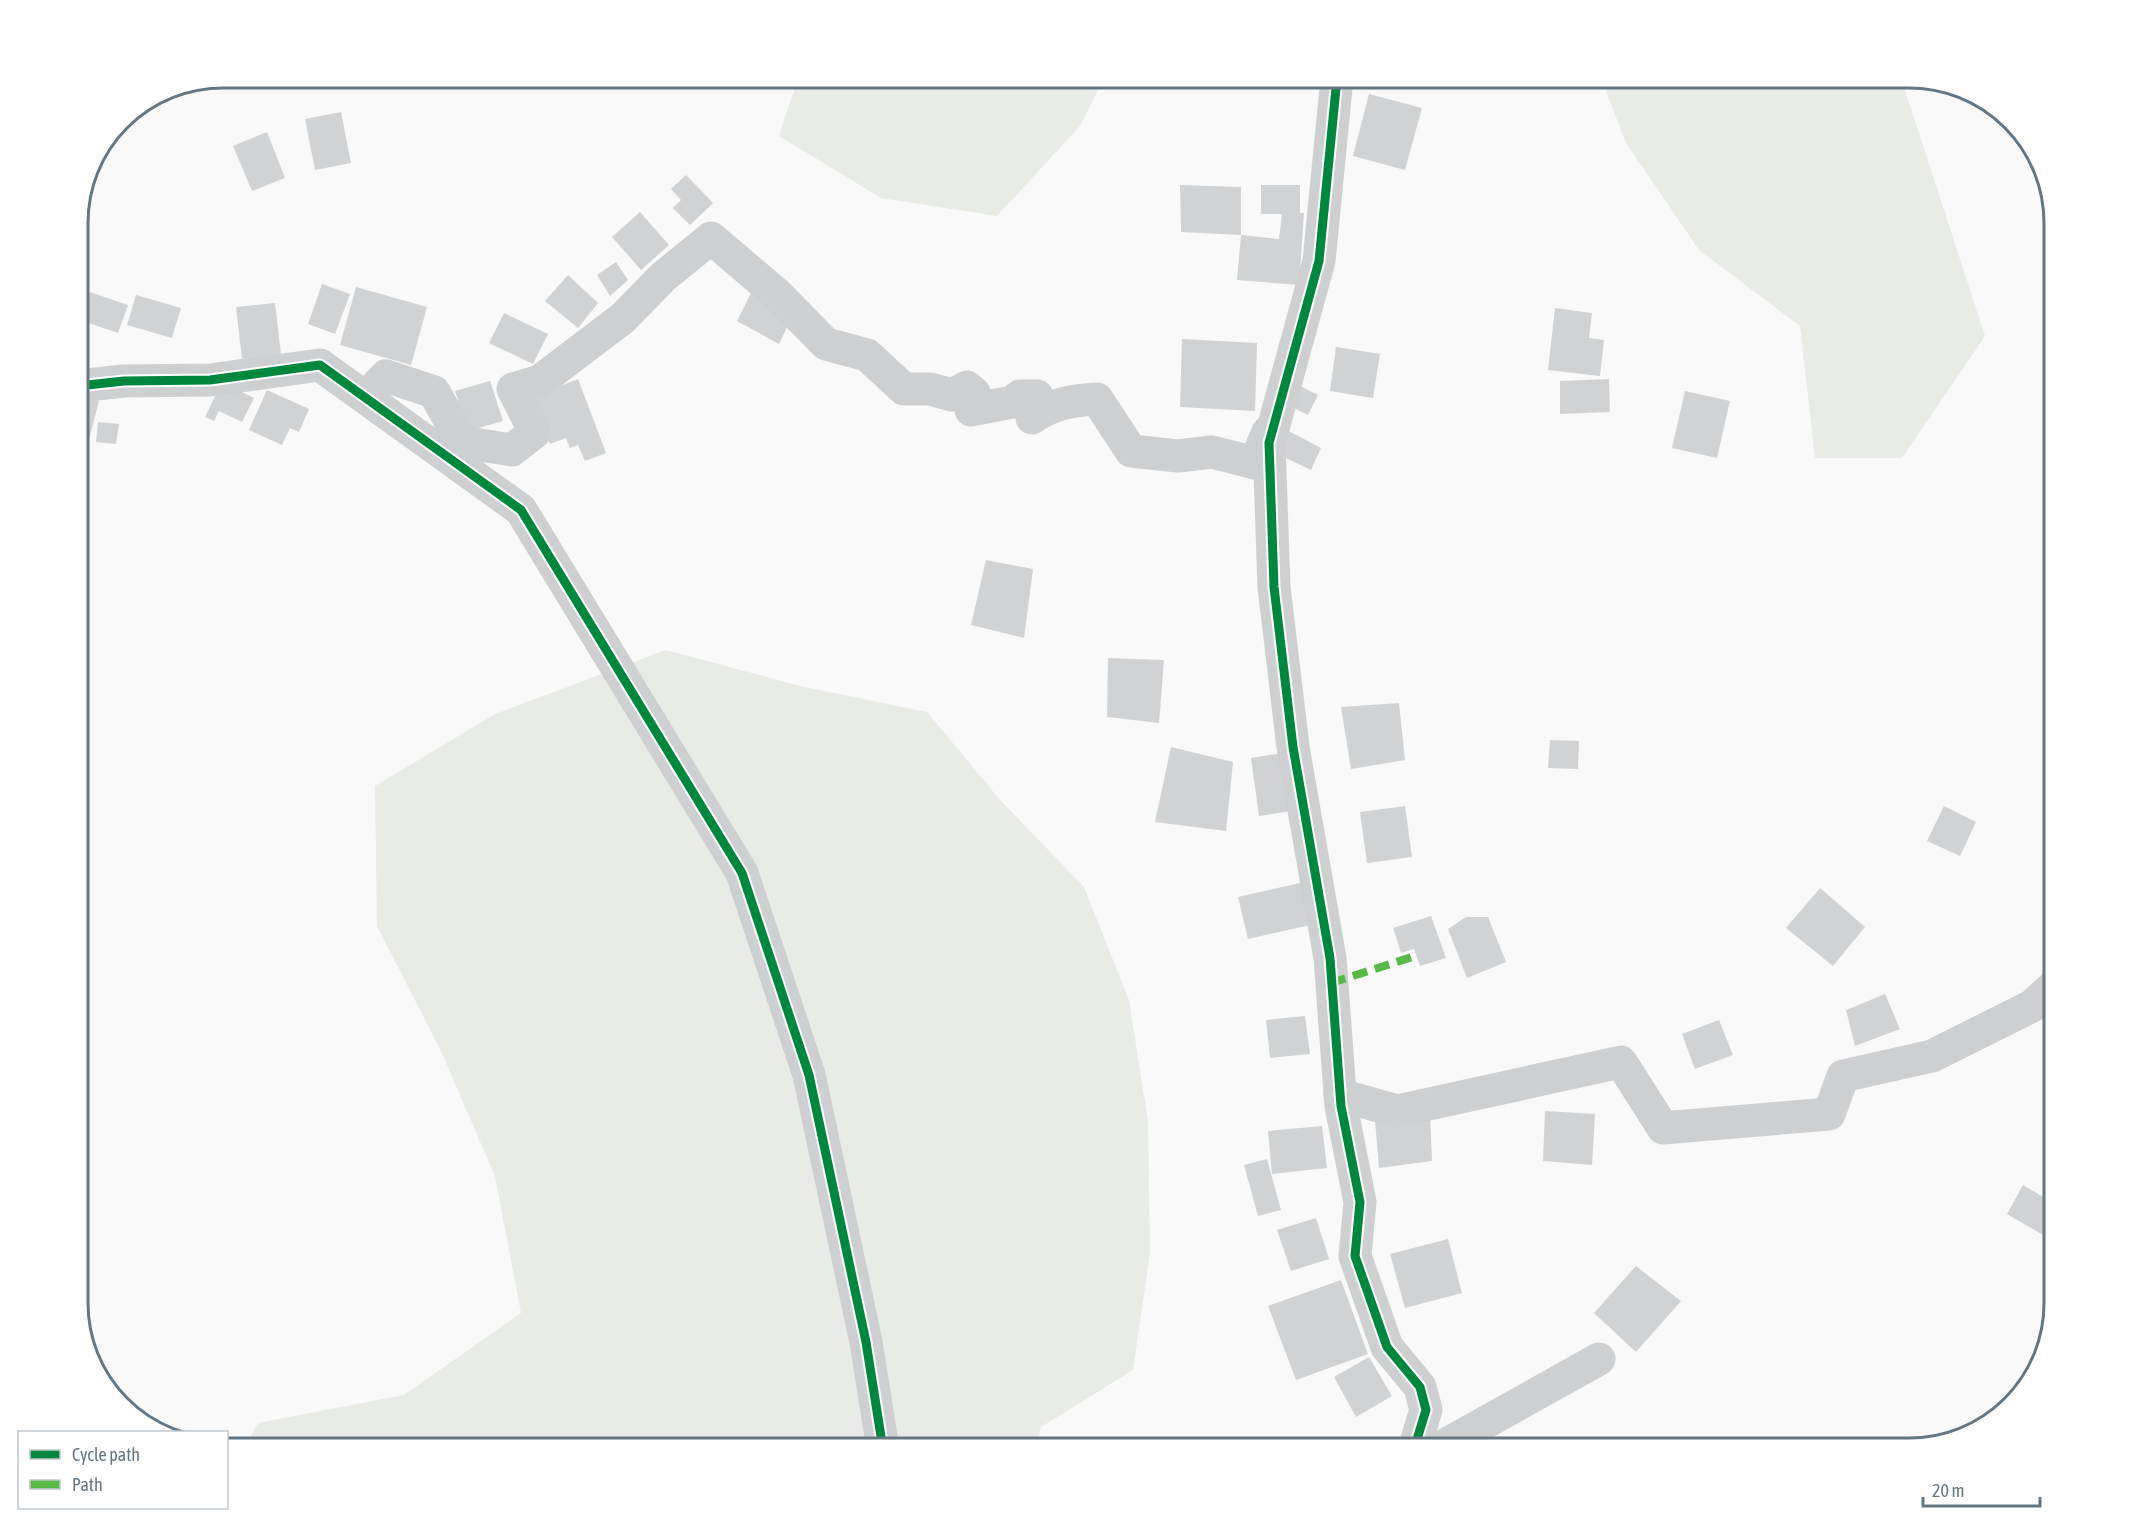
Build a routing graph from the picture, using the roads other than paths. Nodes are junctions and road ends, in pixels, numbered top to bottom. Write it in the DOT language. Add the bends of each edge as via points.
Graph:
graph roads {
  1 [pos="1336,88"];
  2 [pos="89,385"];
  3 [pos="366,397"];
  4 [pos="1274,419"];
  5 [pos="2044,995"];
  6 [pos="1340,1095"];
  7 [pos="1599,1359"];
  8 [pos="881,1438"];
  9 [pos="1417,1438"];
  10 [pos="1458,1438"];
  1 -- 4 [label="street" via="1318,261"];
  2 -- 3 [label="street" via="210,380 321,365"];
  3 -- 4 [label="street" via="386,376 434,392 462,442 512,450 535,432 513,389 540,381 623,318 663,277 711,237 778,295 826,344 867,355 904,389 930,388 952,395 967,387 974,393 971,410 1012,402 1020,396 1037,396 1032,418 1049,406 1097,399 1131,451 1178,456 1212,452 1255,464"];
  3 -- 8 [label="street" via="521,510 742,873 809,1075 866,1342"];
  4 -- 6 [label="street" via="1269,443 1274,587 1293,747 1330,958"];
  5 -- 6 [label="street" via="2032,1006 1932,1056 1843,1076 1829,1114 1663,1128 1621,1062 1397,1111"];
  6 -- 9 [label="street" via="1360,1202 1355,1256 1387,1347 1420,1386 1426,1410"];
  7 -- 10 [label="street"];
}
